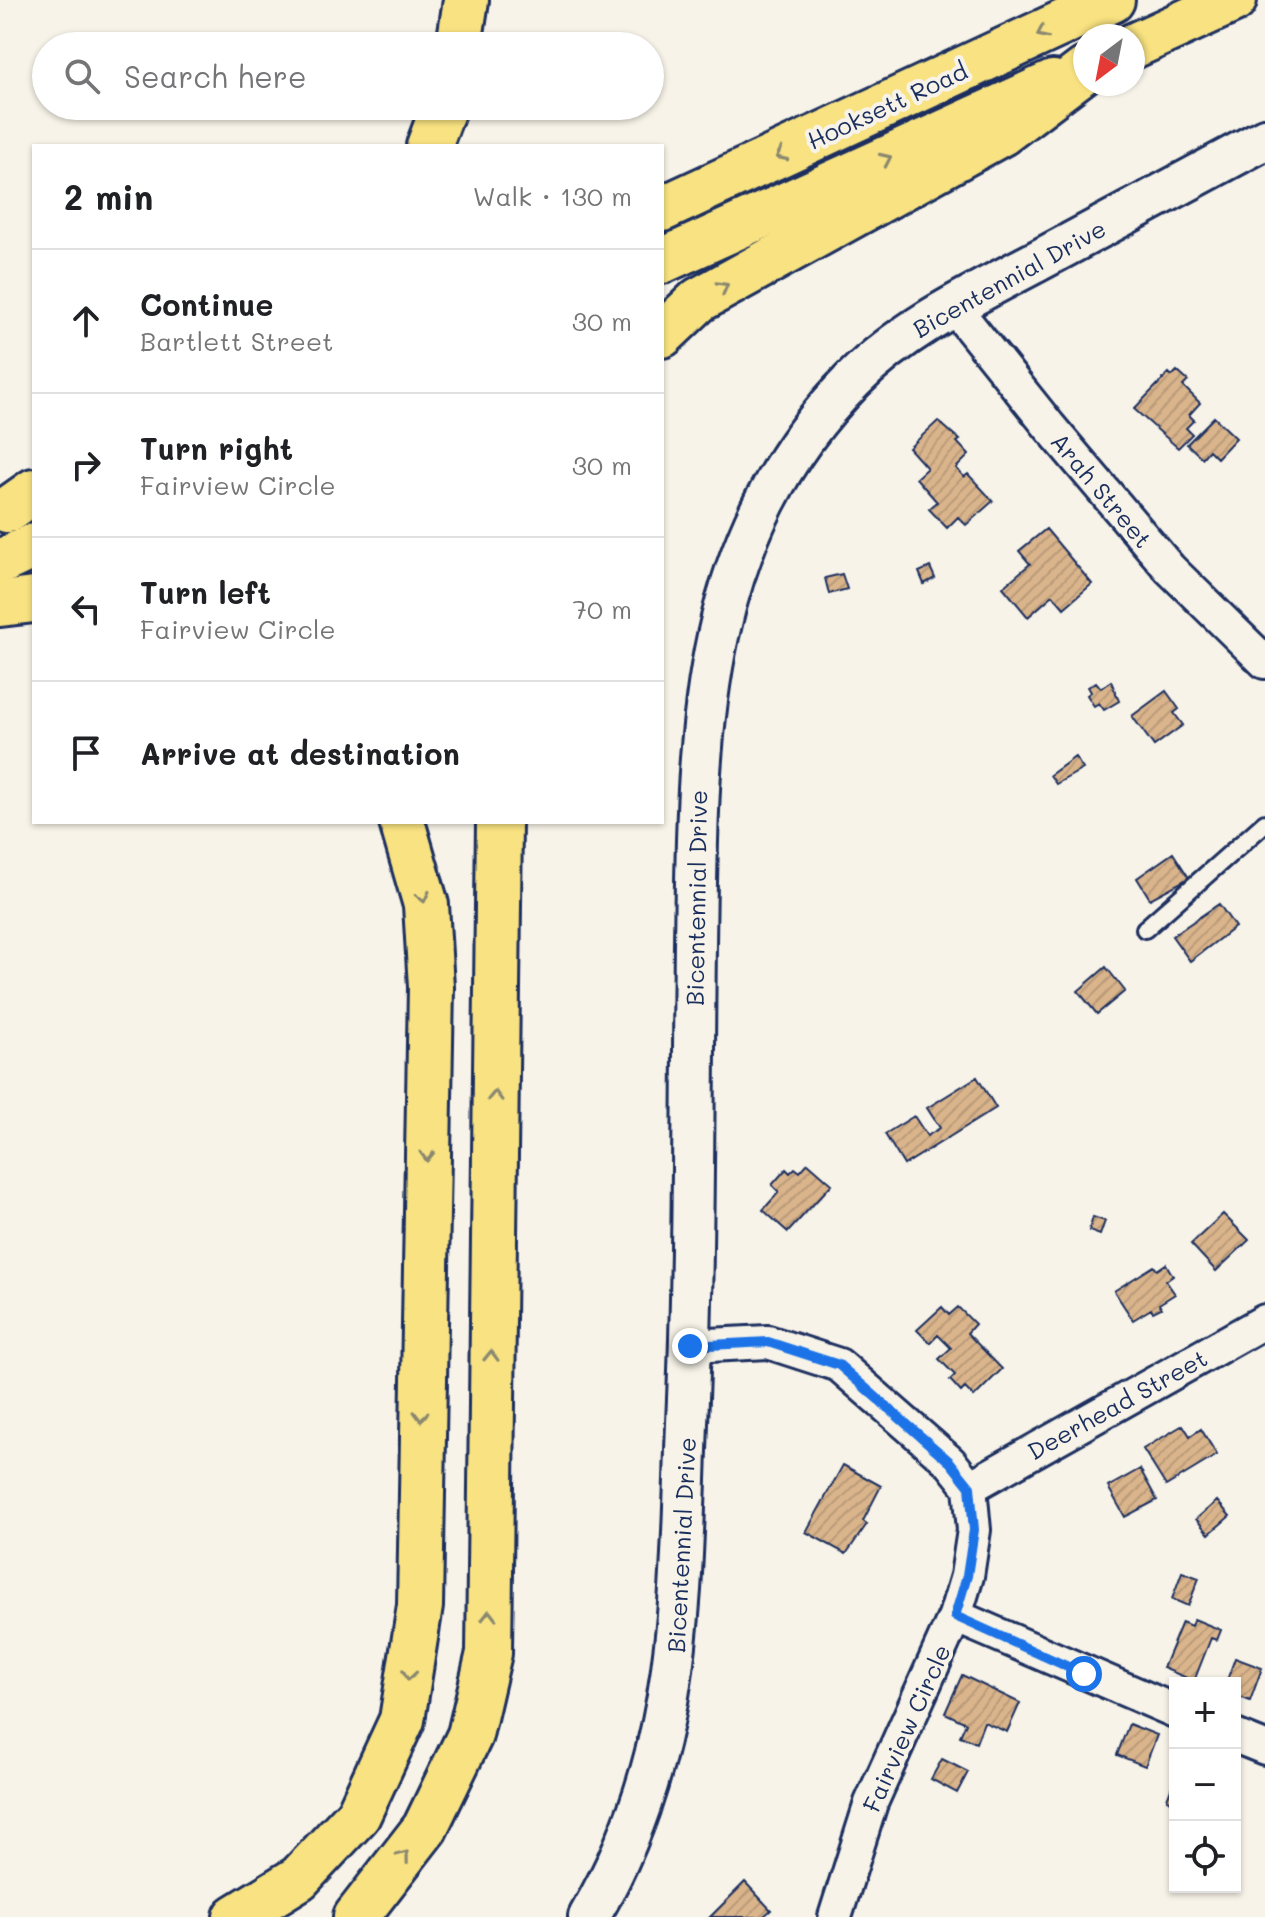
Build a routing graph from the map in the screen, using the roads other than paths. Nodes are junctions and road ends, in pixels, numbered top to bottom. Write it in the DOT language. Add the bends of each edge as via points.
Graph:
graph roads {
  1 [pos="466,0"];
  2 [pos="1112,0"];
  3 [pos="1234,0"];
  4 [pos="461,32"];
  5 [pos="1145,41"];
  6 [pos="1073,74"];
  7 [pos="1073,78"];
  8 [pos="439,120"];
  9 [pos="1265,139"];
  10 [pos="430,144"];
  11 [pos="664,208"];
  12 [pos="664,260"];
  13 [pos="953,306"];
  14 [pos="664,333"];
  15 [pos="32,547"];
  16 [pos="0,562"];
  17 [pos="32,600"];
  18 [pos="0,604"];
  19 [pos="1265,662"];
  20 [pos="1265,823"];
  21 [pos="403,824"];
  22 [pos="499,824"];
  23 [pos="1145,929"];
  24 [pos="1265,1321"];
  25 [pos="690,1346"];
  26 [pos="970,1487"];
  27 [pos="955,1616"];
  28 [pos="1169,1708"];
  29 [pos="1241,1738"];
  30 [pos="1265,1748"];
  31 [pos="236,1917"];
  32 [pos="356,1917"];
  33 [pos="589,1917"];
  34 [pos="835,1917"];
  1 -- 4 [label="main road"];
  2 -- 11 [label="main road, Hooksett Road, one-way"];
  3 -- 5 [label="main road"];
  12 -- 6 [label="main road, Hooksett Road, one-way"];
  14 -- 7 [label="main road, one-way" via="699,300 1002,133"];
  8 -- 10 [label="main road"];
  9 -- 13 [label="street, Bicentennial Drive"];
  13 -- 19 [label="street, Arah Street" via="1170,569"];
  13 -- 25 [label="street, Bicentennial Drive" via="881,354 831,404 789,460 752,527 726,594 711,664 697,783"];
  15 -- 16 [label="main road"];
  17 -- 18 [label="main road"];
  20 -- 23 [label="lane"];
  21 -- 31 [label="main road, one-way" via="426,905 431,987 420,1606 402,1720 358,1815 299,1878"];
  32 -- 22 [label="main road, one-way" via="425,1828 470,1735 489,1653"];
  24 -- 26 [label="street, Deerhead Street"];
  25 -- 26 [label="street" via="768,1342 839,1365 950,1462"];
  25 -- 33 [label="street, Bicentennial Drive" via="679,1635 662,1743 633,1828"];
  26 -- 27 [label="street, Fairview Circle" via="974,1530"];
  27 -- 28 [label="street"];
  27 -- 34 [label="street, Fairview Circle" via="871,1803"];
  29 -- 30 [label="street"];
}
